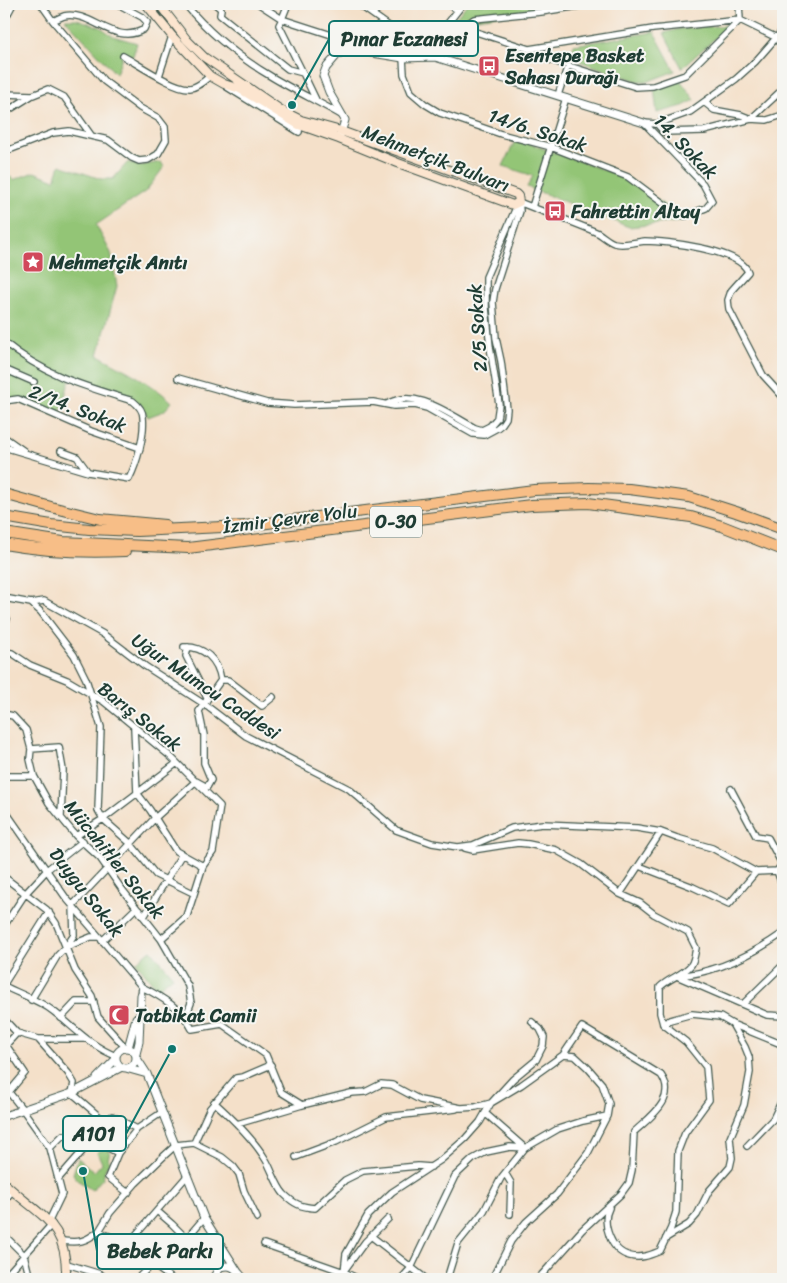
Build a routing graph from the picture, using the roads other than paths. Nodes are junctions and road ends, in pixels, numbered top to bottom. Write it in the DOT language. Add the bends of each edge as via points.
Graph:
graph roads {
  1 [pos="13,4"];
  2 [pos="41,4"];
  3 [pos="118,4"];
  4 [pos="146,4"];
  5 [pos="159,4"];
  6 [pos="185,4"];
  7 [pos="215,4"];
  8 [pos="259,4"];
  9 [pos="288,4"];
  10 [pos="358,4"];
  11 [pos="384,4"];
  12 [pos="447,4"];
  13 [pos="463,4"];
  14 [pos="592,4"];
  15 [pos="739,4"];
  16 [pos="458,10"];
  17 [pos="372,14"];
  18 [pos="282,19"];
  19 [pos="740,20"];
  20 [pos="4,21"];
  21 [pos="53,21"];
  22 [pos="467,24"];
  23 [pos="783,30"];
  24 [pos="172,36"];
  25 [pos="778,38"];
  26 [pos="417,46"];
  27 [pos="529,49"];
  28 [pos="434,54"];
  29 [pos="123,56"];
  30 [pos="403,58"];
  31 [pos="568,65"];
  32 [pos="303,73"];
  33 [pos="159,76"];
  34 [pos="210,76"];
  35 [pos="783,89"];
  36 [pos="4,94"];
  37 [pos="33,95"];
  38 [pos="558,95"];
  39 [pos="566,98"];
  40 [pos="316,100"];
  41 [pos="704,102"];
  42 [pos="4,113"];
  43 [pos="783,115"];
  44 [pos="342,116"];
  45 [pos="752,119"];
  46 [pos="300,123"];
  47 [pos="644,123"];
  48 [pos="657,124"];
  49 [pos="91,135"];
  50 [pos="340,135"];
  51 [pos="551,146"];
  52 [pos="4,152"];
  53 [pos="519,202"];
  54 [pos="532,207"];
  55 [pos="685,216"];
  56 [pos="4,342"];
  57 [pos="4,370"];
  58 [pos="178,378"];
  59 [pos="34,382"];
  60 [pos="783,397"];
  61 [pos="4,401"];
  62 [pos="387,404"];
  63 [pos="4,436"];
  64 [pos="4,447"];
  65 [pos="140,448"];
  66 [pos="61,451"];
  67 [pos="30,455"];
  68 [pos="88,472"];
  69 [pos="4,494"];
  70 [pos="4,517"];
  71 [pos="193,528"];
  72 [pos="783,529"];
  73 [pos="4,533"];
  74 [pos="4,544"];
  75 [pos="188,548"];
  76 [pos="783,550"];
  77 [pos="4,598"];
  78 [pos="31,604"];
  79 [pos="5,620"];
  80 [pos="4,626"];
  81 [pos="4,652"];
  82 [pos="221,680"];
  83 [pos="90,695"];
  84 [pos="273,697"];
  85 [pos="206,701"];
  86 [pos="4,714"];
  87 [pos="134,728"];
  88 [pos="31,749"];
  89 [pos="176,763"];
  90 [pos="4,776"];
  91 [pos="34,776"];
  92 [pos="196,781"];
  93 [pos="731,789"];
  94 [pos="137,793"];
  95 [pos="4,809"];
  96 [pos="61,817"];
  97 [pos="155,818"];
  98 [pos="103,819"];
  99 [pos="661,832"];
  100 [pos="76,836"];
  101 [pos="83,841"];
  102 [pos="130,843"];
  103 [pos="458,847"];
  104 [pos="182,854"];
  105 [pos="203,866"];
  106 [pos="639,866"];
  107 [pos="48,869"];
  108 [pos="107,869"];
  109 [pos="780,870"];
  110 [pos="756,872"];
  111 [pos="4,877"];
  112 [pos="167,880"];
  113 [pos="783,887"];
  114 [pos="193,893"];
  115 [pos="25,894"];
  116 [pos="620,894"];
  117 [pos="73,905"];
  118 [pos="136,908"];
  119 [pos="49,912"];
  120 [pos="5,923"];
  121 [pos="783,933"];
  122 [pos="100,939"];
  123 [pos="161,939"];
  124 [pos="66,947"];
  125 [pos="783,965"];
  126 [pos="677,976"];
  127 [pos="4,985"];
  128 [pos="141,991"];
  129 [pos="31,1000"];
  130 [pos="94,1002"];
  131 [pos="743,1004"];
  132 [pos="186,1016"];
  133 [pos="783,1016"];
  134 [pos="61,1018"];
  135 [pos="4,1019"];
  136 [pos="532,1022"];
  137 [pos="663,1024"];
  138 [pos="732,1024"];
  139 [pos="17,1033"];
  140 [pos="38,1039"];
  141 [pos="86,1039"];
  142 [pos="782,1042"];
  143 [pos="5,1046"];
  144 [pos="127,1048"];
  145 [pos="783,1052"];
  146 [pos="136,1055"];
  147 [pos="564,1056"];
  148 [pos="116,1058"];
  149 [pos="271,1065"];
  150 [pos="122,1067"];
  151 [pos="148,1074"];
  152 [pos="92,1083"];
  153 [pos="4,1086"];
  154 [pos="9,1092"];
  155 [pos="72,1093"];
  156 [pos="783,1098"];
  157 [pos="214,1102"];
  158 [pos="491,1103"];
  159 [pos="302,1105"];
  160 [pos="461,1108"];
  161 [pos="23,1110"];
  162 [pos="161,1113"];
  163 [pos="485,1113"];
  164 [pos="4,1116"];
  165 [pos="607,1116"];
  166 [pos="110,1122"];
  167 [pos="236,1124"];
  168 [pos="137,1129"];
  169 [pos="194,1143"];
  170 [pos="103,1144"];
  171 [pos="176,1145"];
  172 [pos="87,1146"];
  173 [pos="748,1146"];
  174 [pos="50,1148"];
  175 [pos="525,1148"];
  176 [pos="118,1153"];
  177 [pos="296,1157"];
  178 [pos="431,1167"];
  179 [pos="505,1173"];
  180 [pos="187,1176"];
  181 [pos="59,1178"];
  182 [pos="4,1183"];
  183 [pos="12,1191"];
  184 [pos="128,1193"];
  185 [pos="4,1202"];
  186 [pos="613,1202"];
  187 [pos="157,1211"];
  188 [pos="510,1214"];
  189 [pos="204,1218"];
  190 [pos="257,1218"];
  191 [pos="388,1219"];
  192 [pos="51,1222"];
  193 [pos="99,1231"];
  194 [pos="4,1235"];
  195 [pos="371,1236"];
  196 [pos="186,1239"];
  197 [pos="665,1240"];
  198 [pos="62,1241"];
  199 [pos="220,1244"];
  200 [pos="264,1244"];
  201 [pos="127,1246"];
  202 [pos="24,1255"];
  203 [pos="67,1264"];
  204 [pos="152,1264"];
  205 [pos="411,1268"];
  206 [pos="236,1269"];
  207 [pos="218,1270"];
  208 [pos="344,1272"];
  209 [pos="4,1278"];
  210 [pos="30,1279"];
  211 [pos="66,1279"];
  212 [pos="107,1279"];
  213 [pos="137,1279"];
  214 [pos="172,1279"];
  215 [pos="214,1279"];
  216 [pos="239,1279"];
  217 [pos="244,1279"];
  218 [pos="338,1279"];
  219 [pos="358,1279"];
  220 [pos="401,1279"];
  221 [pos="426,1279"];
  222 [pos="447,1279"];
  223 [pos="492,1279"];
  224 [pos="538,1279"];
  1 -- 20 [label="street"];
  2 -- 21 [label="street"];
  3 -- 21 [label="street" via="142,17 147,22 144,30 136,34 115,33 76,16"];
  4 -- 24 [label="main road, Mehmetçik Bulvarı"];
  5 -- 46 [label="main road, Mehmetçik Bulvarı" via="204,57"];
  6 -- 40 [label="street" via="214,36 272,77"];
  7 -- 32 [label="street" via="221,9 220,15 288,69"];
  8 -- 18 [label="street"];
  9 -- 18 [label="street"];
  10 -- 17 [label="street, 14. Sokak"];
  11 -- 17 [label="street"];
  12 -- 16 [label="street"];
  13 -- 16 [label="street"];
  14 -- 22 [label="street" via="474,19"];
  15 -- 19 [label="street"];
  16 -- 28 [label="street" via="448,23"];
  17 -- 26 [label="street, 14. Sokak"];
  18 -- 26 [label="street" via="344,39 408,49"];
  18 -- 32 [label="street" via="279,25"];
  19 -- 25 [label="street"];
  19 -- 27 [label="street" via="654,29"];
  19 -- 31 [label="street" via="685,75 653,86 636,87"];
  21 -- 49 [label="street" via="104,80 158,118 165,127 166,140 158,154 139,161 108,140"];
  22 -- 27 [label="street" via="473,31"];
  22 -- 28 [label="street" via="454,25"];
  23 -- 25 [label="street"];
  24 -- 33 [label="street"];
  24 -- 34 [label="main road, Mehmetçik Bulvarı"];
  25 -- 41 [label="street" via="736,79"];
  26 -- 28 [label="street, 14. Sokak"];
  27 -- 31 [label="street" via="534,55"];
  28 -- 30 [label="street"];
  28 -- 38 [label="street, 14. Sokak"];
  29 -- 33 [label="street"];
  30 -- 44 [label="street" via="354,50 338,54 323,76"];
  30 -- 51 [label="street, 14/6. Sokak" via="404,74 411,92 424,104 440,113 502,134"];
  31 -- 38 [label="street"];
  32 -- 40 [label="street"];
  33 -- 34 [label="street" via="176,86 190,88"];
  34 -- 46 [label="main road, Mehmetçik Bulvarı"];
  35 -- 45 [label="street"];
  36 -- 37 [label="street"];
  37 -- 42 [label="street"];
  37 -- 49 [label="street" via="48,89 64,97"];
  38 -- 39 [label="street, 14. Sokak"];
  39 -- 47 [label="street, 14. Sokak"];
  39 -- 51 [label="street"];
  40 -- 44 [label="street"];
  41 -- 45 [label="street" via="714,110"];
  41 -- 48 [label="street" via="690,112"];
  43 -- 45 [label="street" via="767,120"];
  44 -- 50 [label="street" via="345,120"];
  45 -- 48 [label="street" via="704,131 664,132"];
  46 -- 50 [label="main road, Mehmetçik Bulvarı"];
  47 -- 48 [label="street"];
  47 -- 55 [label="street, 14. Sokak" via="687,166 710,195 712,201 706,208"];
  49 -- 52 [label="street" via="53,133"];
  50 -- 53 [label="main road, Mehmetçik Bulvarı" via="516,194"];
  51 -- 54 [label="street"];
  51 -- 55 [label="street, 14/6. Sokak" via="628,177"];
  53 -- 54 [label="street"];
  53 -- 62 [label="street, 2/5 Sokak" via="486,277 490,347 498,392 497,418 482,430 424,402 395,400"];
  53 -- 62 [label="street, 2/5 Sokak" via="520,211 493,302 506,418 497,428 478,435 427,408"];
  54 -- 60 [label="street" via="600,234 614,243 674,242 706,249 746,267 748,272 729,294 728,309 763,375"];
  56 -- 65 [label="street" via="56,375 133,401 143,416"];
  57 -- 59 [label="street"];
  58 -- 62 [label="street, 2/5 Sokak" via="267,403"];
  61 -- 65 [label="street, 2/14. Sokak" via="18,400"];
  63 -- 67 [label="street"];
  64 -- 67 [label="street"];
  65 -- 68 [label="street" via="129,478"];
  66 -- 68 [label="street" via="76,457"];
  67 -- 68 [label="street"];
  69 -- 71 [label="highway" via="100,519"];
  70 -- 71 [label="highway, İzmir Çevre Yolu / O-30" via="89,529"];
  71 -- 72 [label="highway, İzmir Çevre Yolu / O-30" via="244,526 534,490 589,488 629,489 689,497"];
  73 -- 75 [label="highway, İzmir Çevre Yolu / O-30" via="63,542"];
  74 -- 75 [label="highway" via="100,552"];
  75 -- 76 [label="highway, İzmir Çevre Yolu / O-30" via="531,505 588,503 691,517"];
  77 -- 78 [label="street, Uğur Mumcu Caddesi"];
  78 -- 83 [label="street" via="41,612 74,656"];
  78 -- 85 [label="street, Uğur Mumcu Caddesi" via="44,601 95,630 144,666"];
  79 -- 80 [label="street"];
  81 -- 83 [label="street, Barış Sokak" via="67,680"];
  82 -- 84 [label="street" via="232,682 262,706"];
  82 -- 85 [label="street"];
  82 -- 85 [label="street" via="217,665 211,658 202,650 186,647 186,656"];
  83 -- 87 [label="street, Barış Sokak" via="103,701"];
  83 -- 98 [label="street" via="101,727 98,810"];
  85 -- 92 [label="street" via="199,711 204,734 204,763 211,780 207,787"];
  85 -- 103 [label="street, Uğur Mumcu Caddesi" via="246,736 349,789 396,830"];
  86 -- 88 [label="street" via="13,716 26,730"];
  87 -- 89 [label="street, Barış Sokak"];
  87 -- 94 [label="street"];
  88 -- 91 [label="street"];
  88 -- 96 [label="street" via="59,747 64,770"];
  89 -- 92 [label="street, Barış Sokak"];
  89 -- 94 [label="street"];
  90 -- 91 [label="street"];
  91 -- 96 [label="street, Mücahitler Sokak"];
  92 -- 97 [label="street"];
  92 -- 105 [label="street, Barış Sokak" via="220,806 213,852"];
  93 -- 109 [label="street" via="756,836 768,838 782,864"];
  94 -- 97 [label="street"];
  94 -- 98 [label="street"];
  95 -- 107 [label="street, Duygu Sokak"];
  96 -- 100 [label="street, Mücahitler Sokak"];
  97 -- 102 [label="street"];
  97 -- 104 [label="street" via="176,851"];
  98 -- 100 [label="street"];
  98 -- 102 [label="street"];
  99 -- 103 [label="street, Uğur Mumcu Caddesi" via="543,824 512,828 473,845"];
  99 -- 106 [label="street"];
  99 -- 110 [label="street, Uğur Mumcu Caddesi" via="712,848"];
  100 -- 101 [label="street, Mücahitler Sokak"];
  101 -- 107 [label="street"];
  101 -- 108 [label="street, Mücahitler Sokak"];
  102 -- 108 [label="street"];
  102 -- 112 [label="street" via="156,875"];
  103 -- 116 [label="street" via="473,850 528,844 556,850 581,864"];
  104 -- 105 [label="street"];
  104 -- 112 [label="street"];
  105 -- 114 [label="street"];
  106 -- 110 [label="street" via="729,904"];
  106 -- 116 [label="street"];
  107 -- 115 [label="street"];
  107 -- 117 [label="street, Duygu Sokak"];
  108 -- 117 [label="street"];
  108 -- 118 [label="street, Mücahitler Sokak"];
  109 -- 110 [label="street"];
  109 -- 113 [label="street"];
  111 -- 115 [label="street"];
  112 -- 114 [label="street"];
  112 -- 118 [label="street" via="146,914"];
  114 -- 123 [label="street" via="187,916"];
  115 -- 119 [label="street"];
  115 -- 120 [label="street"];
  116 -- 126 [label="street" via="688,932 696,948 691,964"];
  117 -- 122 [label="street, Duygu Sokak"];
  117 -- 124 [label="street" via="74,935"];
  118 -- 122 [label="street"];
  118 -- 123 [label="street, Mücahitler Sokak"];
  119 -- 124 [label="street"];
  119 -- 127 [label="street"];
  121 -- 126 [label="street" via="737,961 693,975"];
  122 -- 124 [label="street" via="91,937"];
  122 -- 128 [label="street, Duygu Sokak"];
  123 -- 132 [label="street, Mücahitler Sokak" via="188,986 190,1003"];
  124 -- 129 [label="street"];
  124 -- 130 [label="street"];
  125 -- 131 [label="street"];
  126 -- 131 [label="street"];
  126 -- 137 [label="street" via="660,987"];
  127 -- 129 [label="street"];
  128 -- 132 [label="street" via="157,995"];
  128 -- 144 [label="street"];
  128 -- 146 [label="street"];
  129 -- 134 [label="street"];
  130 -- 134 [label="street" via="76,1002"];
  130 -- 144 [label="street" via="98,1017"];
  131 -- 133 [label="street" via="767,1015"];
  132 -- 149 [label="street" via="192,1029 222,1024 266,1055"];
  134 -- 141 [label="street"];
  135 -- 139 [label="street"];
  136 -- 158 [label="street" via="544,1037 536,1060"];
  137 -- 138 [label="street" via="692,1014 720,1017"];
  137 -- 197 [label="street" via="686,1042 706,1067 709,1100 685,1133 678,1151 676,1212"];
  138 -- 142 [label="street"];
  138 -- 197 [label="street" via="749,1057 750,1072 744,1105 730,1138 730,1167 709,1190 689,1224"];
  139 -- 140 [label="street"];
  139 -- 143 [label="street"];
  140 -- 141 [label="street"];
  140 -- 155 [label="street" via="68,1073 74,1083"];
  141 -- 148 [label="street"];
  142 -- 145 [label="street"];
  143 -- 154 [label="street" via="25,1073"];
  144 -- 146 [label="street"];
  144 -- 148 [label="street" via="119,1050"];
  146 -- 150 [label="street" via="132,1066"];
  146 -- 151 [label="street"];
  147 -- 158 [label="street"];
  147 -- 165 [label="street" via="575,1056 602,1084 609,1104"];
  147 -- 186 [label="street" via="582,1026 650,1067 666,1083 662,1105 634,1132 629,1183"];
  148 -- 150 [label="street"];
  148 -- 152 [label="street"];
  149 -- 157 [label="street" via="236,1078"];
  149 -- 159 [label="street" via="281,1092"];
  150 -- 151 [label="street"];
  150 -- 152 [label="street"];
  151 -- 162 [label="street"];
  152 -- 155 [label="street"];
  153 -- 154 [label="street"];
  154 -- 161 [label="street"];
  155 -- 161 [label="street"];
  155 -- 166 [label="street"];
  156 -- 173 [label="street" via="773,1119"];
  157 -- 167 [label="street"];
  157 -- 169 [label="street"];
  158 -- 160 [label="street"];
  158 -- 163 [label="street"];
  159 -- 160 [label="street" via="365,1092 382,1084 392,1085 420,1100"];
  159 -- 167 [label="street"];
  160 -- 177 [label="street" via="386,1117 336,1142"];
  161 -- 164 [label="street"];
  161 -- 174 [label="street"];
  162 -- 168 [label="street"];
  162 -- 171 [label="street"];
  163 -- 175 [label="street"];
  163 -- 178 [label="street" via="465,1139"];
  165 -- 175 [label="street" via="558,1129"];
  165 -- 223 [label="street" via="588,1153 557,1194 526,1222 511,1241"];
  166 -- 168 [label="street" via="112,1116"];
  166 -- 170 [label="street"];
  167 -- 178 [label="street" via="265,1159 283,1193 300,1207 315,1208 345,1180 363,1171"];
  168 -- 176 [label="street"];
  169 -- 171 [label="street"];
  169 -- 190 [label="street" via="222,1156 239,1174"];
  170 -- 172 [label="street"];
  170 -- 176 [label="street"];
  171 -- 180 [label="street"];
  171 -- 184 [label="street"];
  172 -- 174 [label="street" via="63,1135"];
  172 -- 181 [label="street"];
  174 -- 181 [label="street"];
  175 -- 179 [label="street"];
  175 -- 205 [label="street" via="510,1147 486,1152 455,1176"];
  176 -- 184 [label="street" via="108,1177"];
  178 -- 208 [label="street" via="392,1192 368,1215 346,1254"];
  179 -- 188 [label="street" via="511,1183"];
  179 -- 222 [label="street" via="484,1211 458,1244"];
  180 -- 187 [label="street"];
  180 -- 189 [label="street"];
  181 -- 192 [label="street" via="62,1194"];
  182 -- 183 [label="main road"];
  183 -- 185 [label="street"];
  183 -- 192 [label="main road"];
  184 -- 193 [label="street"];
  186 -- 197 [label="street" via="605,1222 616,1247 628,1256 646,1257 660,1251"];
  186 -- 224 [label="street" via="582,1230"];
  187 -- 196 [label="street"];
  187 -- 201 [label="street"];
  189 -- 196 [label="street"];
  189 -- 199 [label="street"];
  191 -- 195 [label="street"];
  192 -- 198 [label="main road"];
  192 -- 202 [label="street"];
  193 -- 198 [label="street" via="77,1243"];
  193 -- 201 [label="street"];
  194 -- 202 [label="street"];
  195 -- 205 [label="street"];
  195 -- 208 [label="street"];
  196 -- 204 [label="street" via="162,1267"];
  196 -- 207 [label="street"];
  198 -- 203 [label="main road"];
  199 -- 206 [label="street"];
  199 -- 207 [label="street"];
  200 -- 208 [label="street"];
  201 -- 204 [label="street"];
  202 -- 209 [label="street"];
  202 -- 210 [label="street"];
  203 -- 211 [label="main road"];
  203 -- 212 [label="street"];
  204 -- 213 [label="street"];
  204 -- 214 [label="street"];
  205 -- 220 [label="street"];
  205 -- 221 [label="street"];
  206 -- 207 [label="street" via="229,1265"];
  206 -- 216 [label="street"];
  206 -- 217 [label="street"];
  207 -- 215 [label="street"];
  208 -- 218 [label="street"];
  208 -- 219 [label="street"];
}
